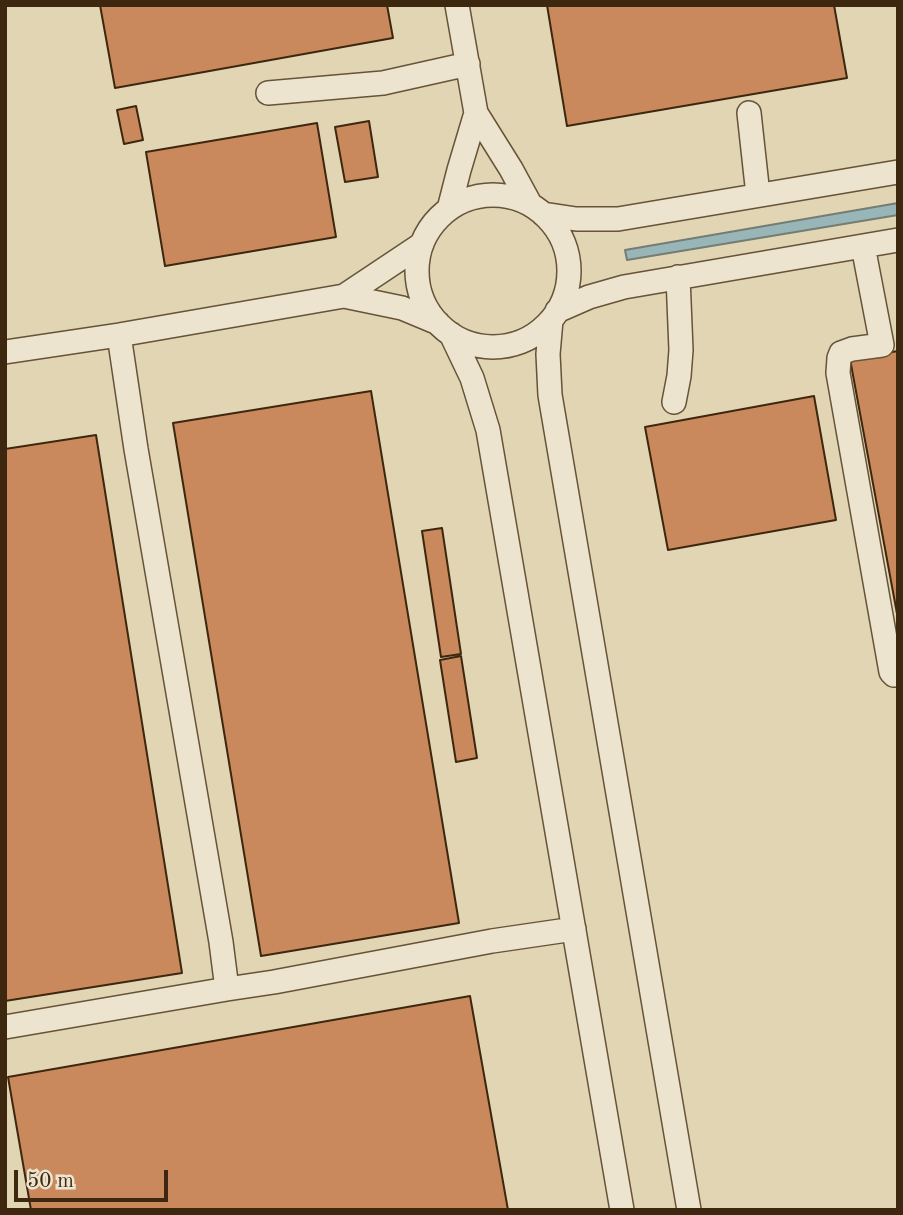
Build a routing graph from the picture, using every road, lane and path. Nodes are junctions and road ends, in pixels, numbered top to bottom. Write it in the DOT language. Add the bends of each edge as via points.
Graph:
graph roads {
  1 [pos="457,5"];
  2 [pos="468,64"];
  3 [pos="268,93"];
  4 [pos="476,113"];
  5 [pos="749,113"];
  6 [pos="898,172"];
  7 [pos="758,195"];
  8 [pos="449,209"];
  9 [pos="536,209"];
  10 [pos="898,240"];
  11 [pos="422,244"];
  12 [pos="863,246"];
  13 [pos="678,277"];
  14 [pos="344,296"];
  15 [pos="554,316"];
  16 [pos="445,329"];
  17 [pos="119,335"];
  18 [pos="890,344"];
  19 [pos="5,352"];
  20 [pos="674,402"];
  21 [pos="898,675"];
  22 [pos="574,929"];
  23 [pos="227,989"];
  24 [pos="5,1027"];
  25 [pos="622,1210"];
  26 [pos="689,1210"];
  1 -- 2 [label="street"];
  2 -- 3 [label="street" via="383,83"];
  2 -- 4 [label="street"];
  4 -- 8 [label="street"];
  4 -- 9 [label="street"];
  5 -- 7 [label="street"];
  6 -- 7 [label="street"];
  7 -- 9 [label="street" via="618,219 576,219"];
  8 -- 9 [label="street" via="461,202 503,195"];
  8 -- 11 [label="street"];
  9 -- 15 [label="street" via="561,238 569,267 566,290"];
  10 -- 12 [label="street"];
  11 -- 14 [label="street"];
  11 -- 16 [label="street" via="419,286 423,300"];
  12 -- 13 [label="street"];
  12 -- 18 [label="street"];
  13 -- 15 [label="street" via="589,297"];
  13 -- 20 [label="street" via="681,350"];
  14 -- 16 [label="street" via="402,308"];
  14 -- 17 [label="street"];
  15 -- 16 [label="street" via="529,338 503,346 476,345"];
  15 -- 26 [label="street" via="548,354 550,395"];
  16 -- 22 [label="street" via="471,377 488,430"];
  17 -- 19 [label="street"];
  17 -- 23 [label="street"];
  18 -- 21 [label="street" via="841,353 838,373 891,672"];
  22 -- 23 [label="street"];
  22 -- 25 [label="street"];
  23 -- 24 [label="street"];
}
